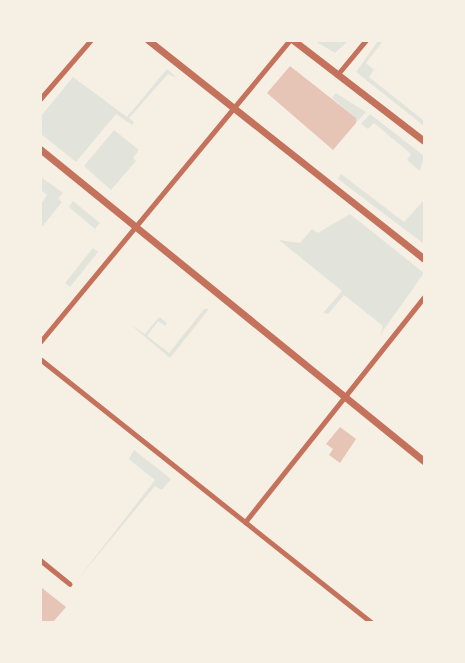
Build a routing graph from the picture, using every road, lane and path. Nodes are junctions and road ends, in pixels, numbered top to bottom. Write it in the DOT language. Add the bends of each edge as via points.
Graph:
graph roads {
  1 [pos="91,40"];
  2 [pos="148,40"];
  3 [pos="291,40"];
  4 [pos="366,40"];
  5 [pos="337,75"];
  6 [pos="40,99"];
  7 [pos="234,109"];
  8 [pos="424,141"];
  9 [pos="40,149"];
  10 [pos="135,226"];
  11 [pos="424,259"];
  12 [pos="424,297"];
  13 [pos="40,342"];
  14 [pos="40,359"];
  15 [pos="344,397"];
  16 [pos="424,461"];
  17 [pos="244,522"];
  18 [pos="40,560"];
  19 [pos="70,584"];
  20 [pos="371,622"];
  1 -- 6 [label="street"];
  2 -- 7 [label="street"];
  3 -- 5 [label="street"];
  3 -- 7 [label="street"];
  4 -- 5 [label="street"];
  5 -- 8 [label="street"];
  7 -- 10 [label="street"];
  7 -- 11 [label="street"];
  9 -- 10 [label="street"];
  10 -- 13 [label="street"];
  10 -- 15 [label="street"];
  12 -- 15 [label="street"];
  14 -- 17 [label="street"];
  15 -- 16 [label="street"];
  15 -- 17 [label="street"];
  17 -- 20 [label="street"];
  18 -- 19 [label="street"];
}
